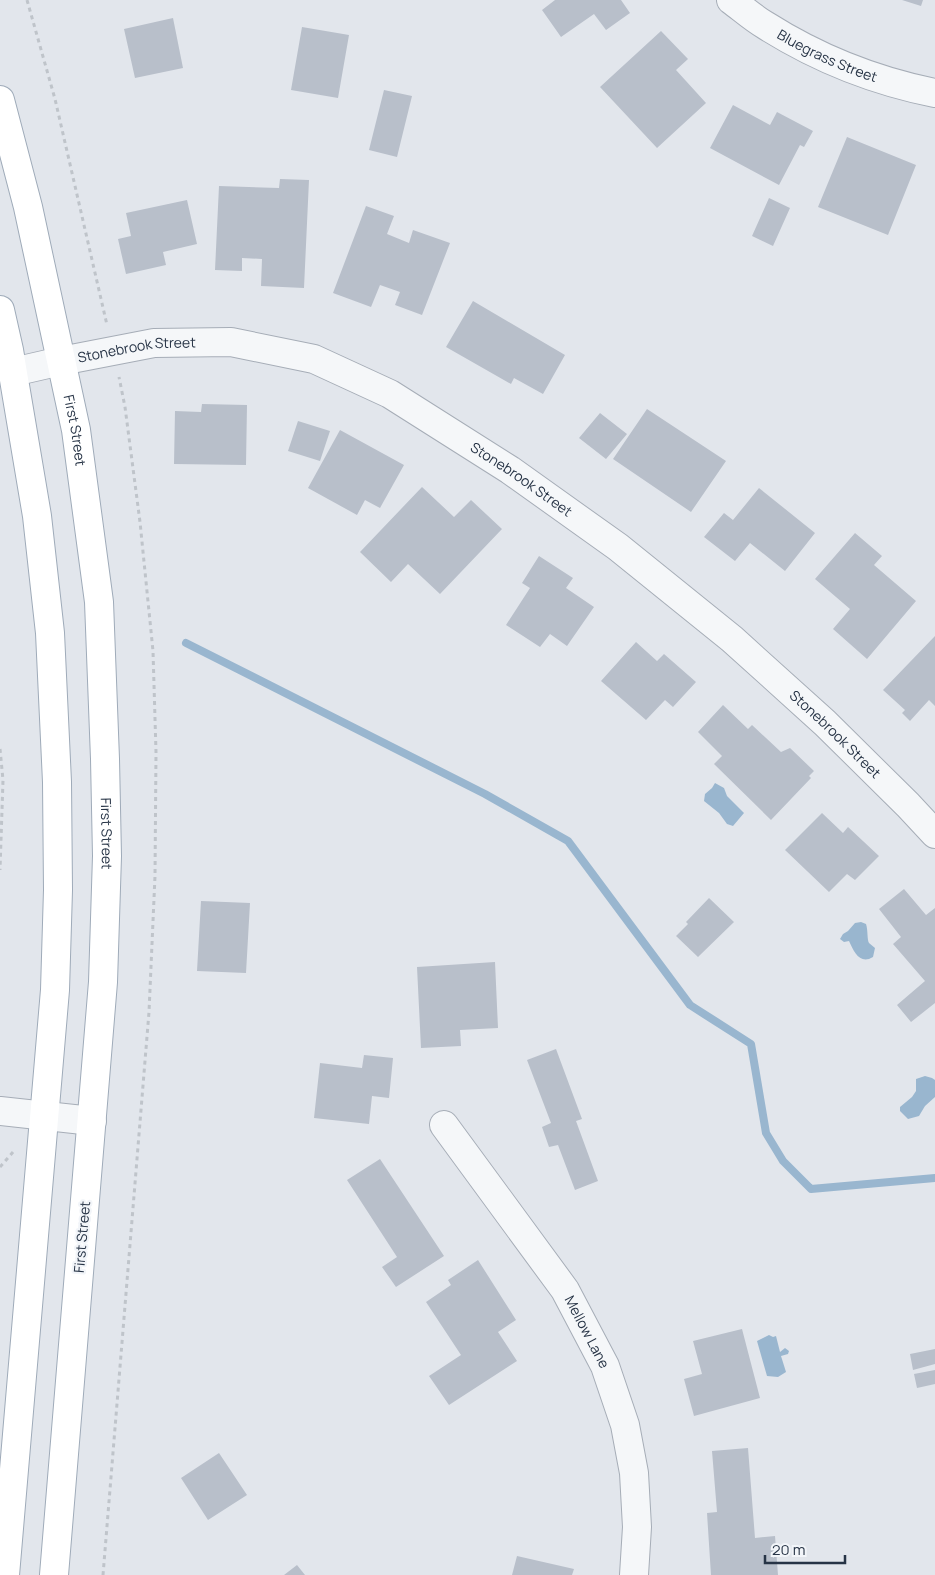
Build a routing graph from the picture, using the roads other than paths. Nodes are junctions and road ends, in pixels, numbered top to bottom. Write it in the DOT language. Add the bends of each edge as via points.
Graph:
graph roads {
  1 [pos="731,0"];
  2 [pos="935,93"];
  3 [pos="0,100"];
  4 [pos="0,310"];
  5 [pos="61,361"];
  6 [pos="13,372"];
  7 [pos="935,834"];
  8 [pos="0,1111"];
  9 [pos="44,1116"];
  10 [pos="92,1121"];
  11 [pos="444,1125"];
  12 [pos="5,1575"];
  13 [pos="54,1575"];
  14 [pos="634,1575"];
  1 -- 2 [label="street, Bluegrass Street" via="764,25 814,53 867,75"];
  3 -- 5 [label="main road, First Street" via="28,207"];
  4 -- 6 [label="main road"];
  5 -- 6 [label="street, Stonebrook Street"];
  5 -- 7 [label="street, Stonebrook Street" via="154,343 231,342 314,359 390,394 510,470 618,547 732,639 825,723"];
  5 -- 10 [label="main road, First Street" via="76,430 99,611 107,856 103,982"];
  6 -- 9 [label="main road" via="37,516 49,623 57,782 55,990"];
  8 -- 9 [label="street"];
  9 -- 10 [label="street"];
  9 -- 12 [label="main road"];
  10 -- 13 [label="main road, First Street"];
  11 -- 14 [label="street, Mellow Lane" via="565,1290 605,1366 625,1425 634,1473 637,1527"];
}
